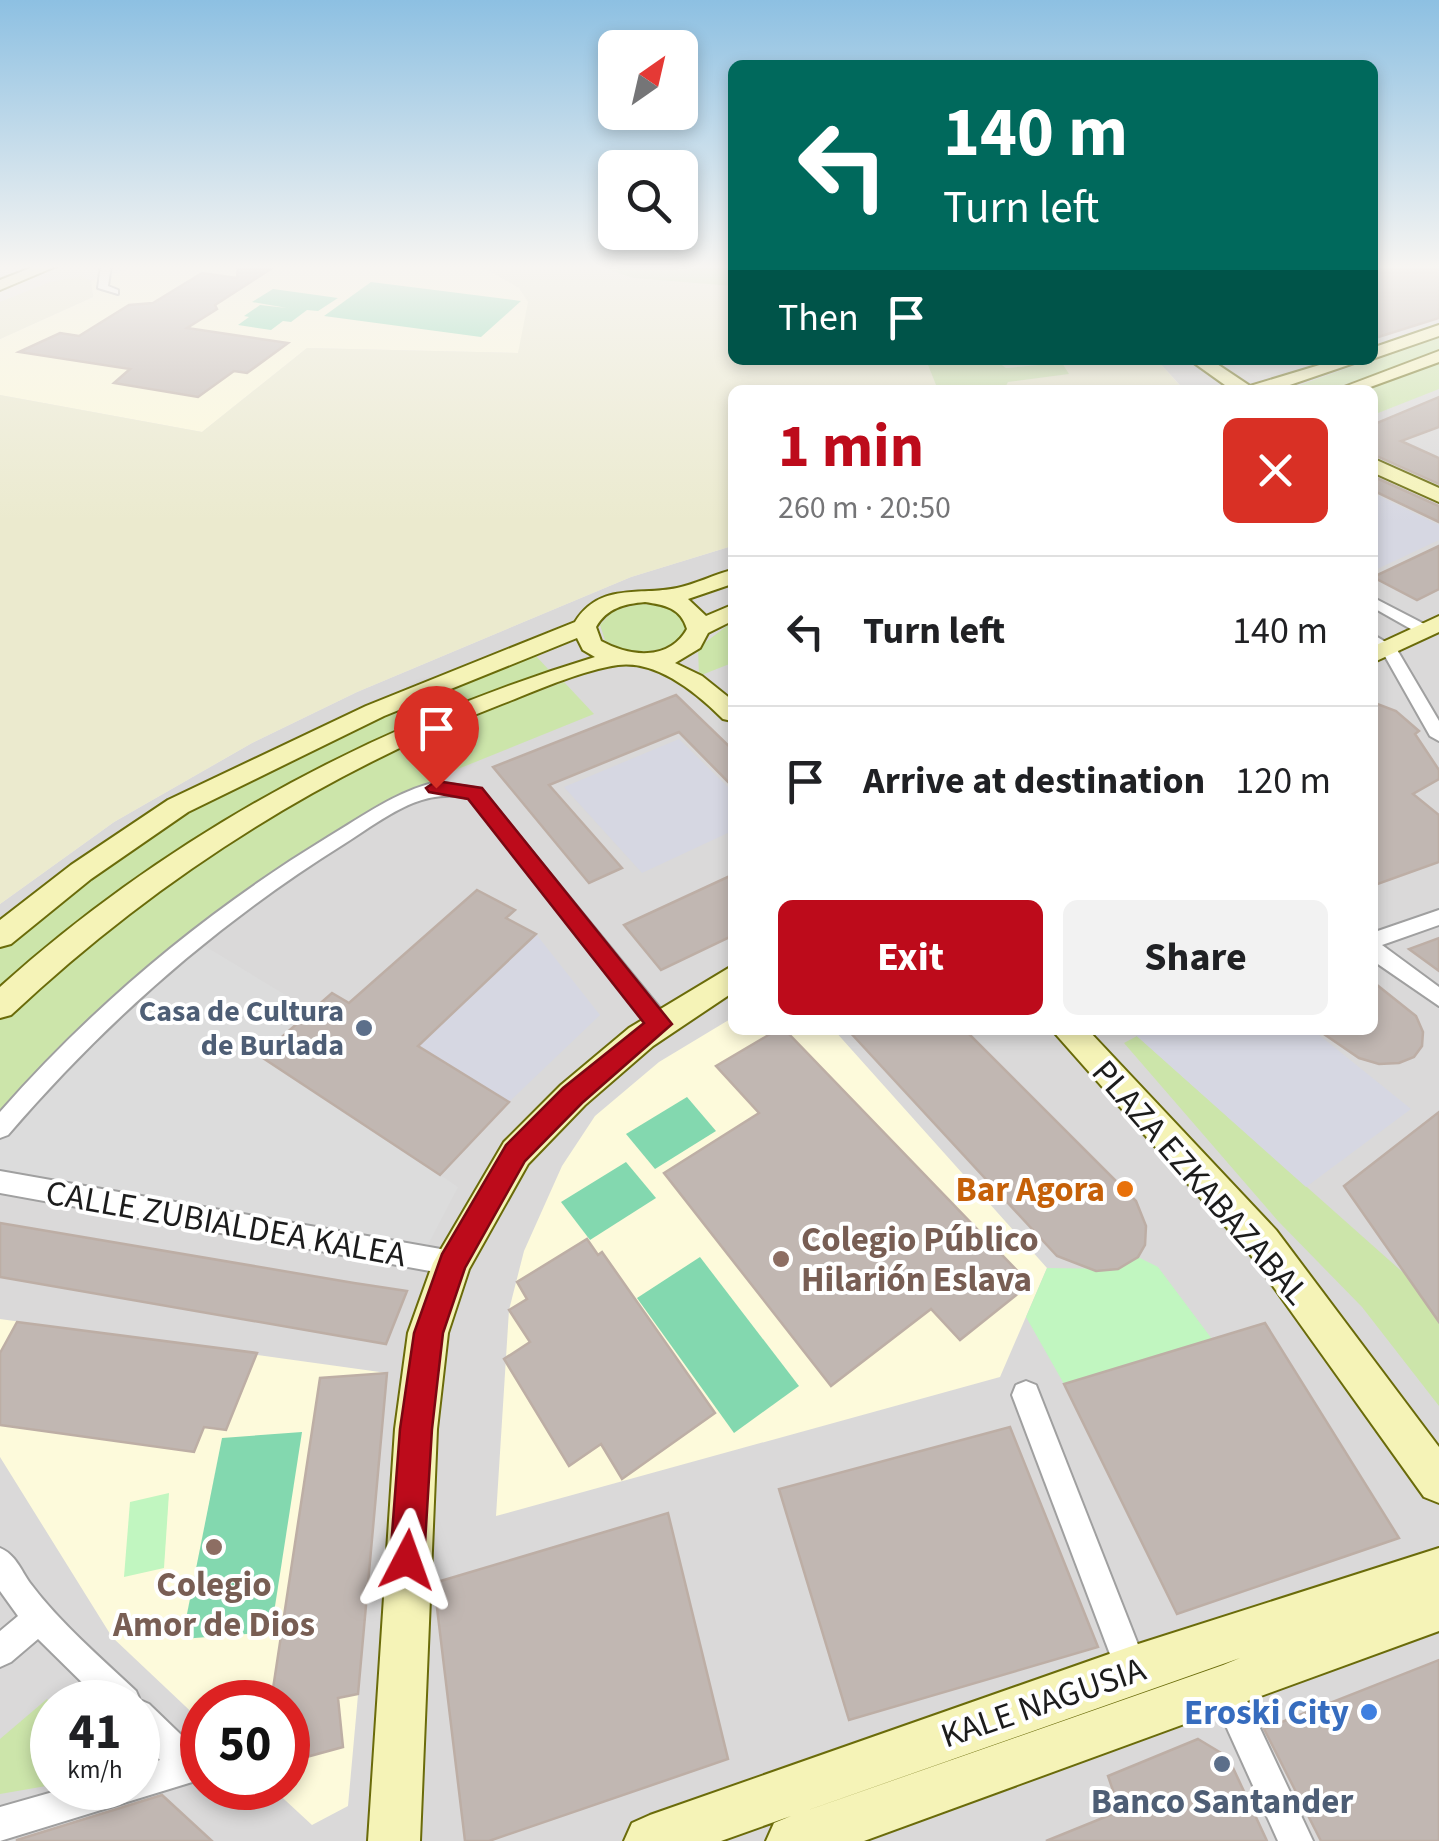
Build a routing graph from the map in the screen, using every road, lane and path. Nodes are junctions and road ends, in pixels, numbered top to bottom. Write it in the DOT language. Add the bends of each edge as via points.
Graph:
graph roads {
  1 [pos="1439,356"];
  2 [pos="1338,365"];
  3 [pos="1206,366"];
  4 [pos="1237,385"];
  5 [pos="1272,385"];
  6 [pos="1359,385"];
  7 [pos="1378,467"];
  8 [pos="1439,496"];
  9 [pos="728,578"];
  10 [pos="662,597"];
  11 [pos="1378,608"];
  12 [pos="728,615"];
  13 [pos="584,626"];
  14 [pos="694,637"];
  15 [pos="1406,640"];
  16 [pos="628,660"];
  17 [pos="702,684"];
  18 [pos="728,709"];
  19 [pos="1436,726"];
  20 [pos="1439,918"];
  21 [pos="0,936"];
  22 [pos="1378,939"];
  23 [pos="1378,953"];
  24 [pos="728,981"];
  25 [pos="1439,998"];
  26 [pos="0,1006"];
  27 [pos="660,1024"];
  28 [pos="1073,1035"];
  29 [pos="0,1128"];
  30 [pos="0,1182"];
  31 [pos="452,1264"];
  32 [pos="1026,1395"];
  33 [pos="1439,1482"];
  34 [pos="0,1563"];
  35 [pos="1439,1570"];
  36 [pos="1439,1608"];
  37 [pos="39,1619"];
  38 [pos="0,1650"];
  39 [pos="1177,1656"];
  40 [pos="1132,1670"];
  41 [pos="101,1680"];
  42 [pos="1226,1688"];
  43 [pos="160,1737"];
  44 [pos="160,1776"];
  45 [pos="47,1810"];
  46 [pos="0,1824"];
  47 [pos="394,1841"];
  48 [pos="650,1841"];
  49 [pos="792,1841"];
  50 [pos="1296,1841"];
  1 -- 6 [label="main road"];
  2 -- 5 [label="main road"];
  3 -- 4 [label="main road"];
  7 -- 8 [label="main road"];
  9 -- 10 [label="main road"];
  10 -- 13 [label="main road" via="612,601"];
  10 -- 14 [label="main road" via="690,609"];
  11 -- 15 [label="street"];
  12 -- 14 [label="main road"];
  13 -- 16 [label="main road" via="591,645"];
  13 -- 21 [label="main road" via="374,711 178,806"];
  14 -- 16 [label="main road" via="658,659"];
  14 -- 17 [label="main road"];
  15 -- 19 [label="street"];
  16 -- 17 [label="main road" via="668,667"];
  16 -- 26 [label="main road" via="552,677 397,737 222,833 130,894"];
  17 -- 18 [label="main road"];
  20 -- 22 [label="street"];
  23 -- 25 [label="street"];
  24 -- 27 [label="main road"];
  27 -- 29 [label="street" via="475,793 436,788 288,868 193,938"];
  27 -- 31 [label="main road" via="572,1096 516,1153"];
  28 -- 33 [label="main road, PLAZA EZKABAZABAL" via="1263,1242"];
  30 -- 31 [label="street, CALLE ZUBIALDEA KALEA"];
  31 -- 47 [label="main road" via="428,1333 416,1429"];
  32 -- 40 [label="street"];
  34 -- 37 [label="street"];
  35 -- 39 [label="main road, KALE NAGUSIA"];
  36 -- 42 [label="main road, KALE NAGUSIA"];
  37 -- 38 [label="street"];
  37 -- 41 [label="street"];
  39 -- 40 [label="main road, KALE NAGUSIA"];
  39 -- 42 [label="street" via="1212,1668"];
  40 -- 48 [label="main road, KALE NAGUSIA"];
  42 -- 49 [label="main road, KALE NAGUSIA"];
  42 -- 50 [label="street"];
  43 -- 44 [label="street" via="191,1767"];
  45 -- 46 [label="street"];
}
